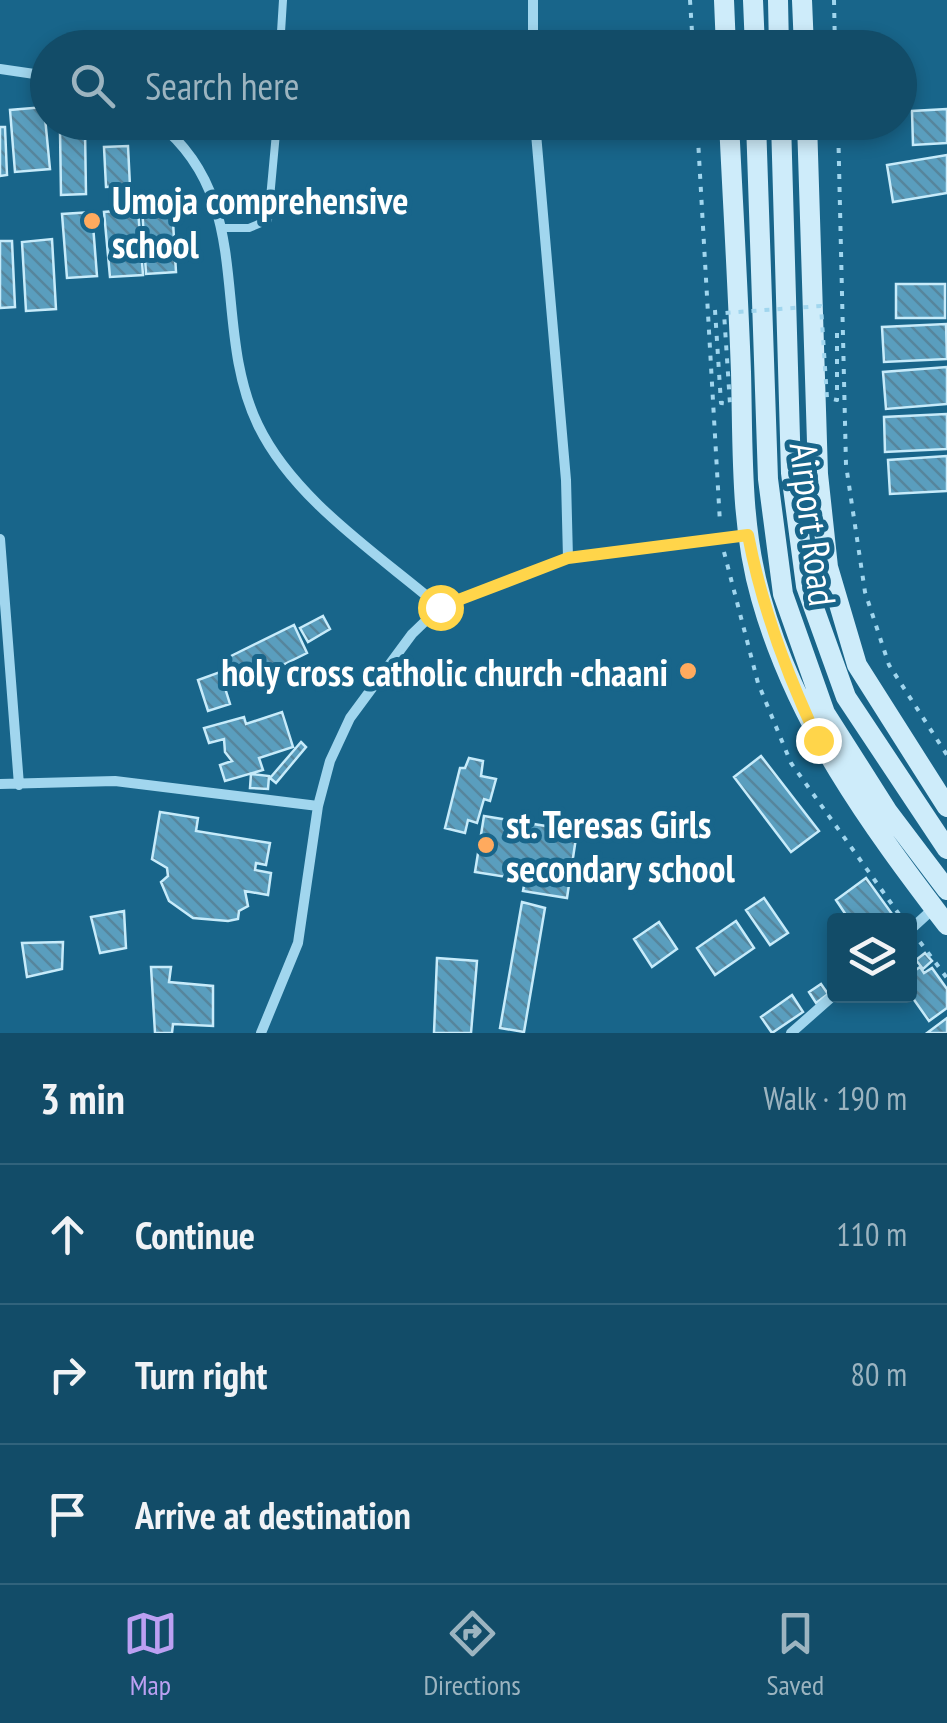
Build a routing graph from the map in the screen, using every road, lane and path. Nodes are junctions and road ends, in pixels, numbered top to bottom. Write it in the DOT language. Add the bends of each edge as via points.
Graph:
graph roads {
  1 [pos="283,0"];
  2 [pos="532,0"];
  3 [pos="690,0"];
  4 [pos="724,0"];
  5 [pos="753,0"];
  6 [pos="778,0"];
  7 [pos="802,0"];
  8 [pos="834,0"];
  9 [pos="281,30"];
  10 [pos="533,30"];
  11 [pos="692,30"];
  12 [pos="725,30"];
  13 [pos="754,30"];
  14 [pos="779,30"];
  15 [pos="803,30"];
  16 [pos="835,30"];
  17 [pos="0,69"];
  18 [pos="30,73"];
  19 [pos="176,140"];
  20 [pos="275,140"];
  21 [pos="536,140"];
  22 [pos="730,140"];
  23 [pos="756,140"];
  24 [pos="780,140"];
  25 [pos="808,140"];
  26 [pos="838,140"];
  27 [pos="222,228"];
  28 [pos="715,310"];
  29 [pos="837,330"];
  30 [pos="748,535"];
  31 [pos="0,539"];
  32 [pos="568,558"];
  33 [pos="440,607"];
  34 [pos="947,755"];
  35 [pos="0,784"];
  36 [pos="19,785"];
  37 [pos="318,806"];
  38 [pos="947,807"];
  39 [pos="947,849"];
  40 [pos="947,890"];
  41 [pos="941,917"];
  42 [pos="917,927"];
  43 [pos="917,939"];
  44 [pos="947,978"];
  45 [pos="827,1001"];
  46 [pos="261,1033"];
  47 [pos="791,1033"];
  1 -- 9 [label="lane"];
  2 -- 10 [label="street"];
  3 -- 11 [label="path"];
  4 -- 12 [label="main road"];
  5 -- 13 [label="main road"];
  6 -- 14 [label="main road"];
  7 -- 15 [label="main road"];
  8 -- 16 [label="path"];
  17 -- 18 [label="street"];
  19 -- 27 [label="street" via="214,196"];
  20 -- 27 [label="lane" via="268,220"];
  21 -- 32 [label="street"];
  22 -- 30 [label="main road"];
  23 -- 40 [label="main road, Airport Road" via="768,479 783,594 825,713"];
  24 -- 39 [label="main road, Airport Road" via="791,474 806,586 846,697"];
  25 -- 38 [label="main road" via="818,474 828,566 857,665"];
  26 -- 34 [label="path" via="846,465 865,592 889,665"];
  27 -- 33 [label="street" via="257,423 311,494"];
  28 -- 29 [label="path, bridge" via="721,403 730,404 724,312 821,306 828,398 837,400"];
  30 -- 32 [label="street"];
  30 -- 41 [label="main road" via="760,598 818,740"];
  31 -- 36 [label="street"];
  32 -- 33 [label="street"];
  33 -- 37 [label="street" via="384,665 350,718"];
  35 -- 36 [label="street"];
  36 -- 37 [label="street" via="115,781"];
  37 -- 46 [label="street" via="298,943"];
  41 -- 42 [label="street"];
  43 -- 44 [label="path"];
  45 -- 47 [label="street"];
}
